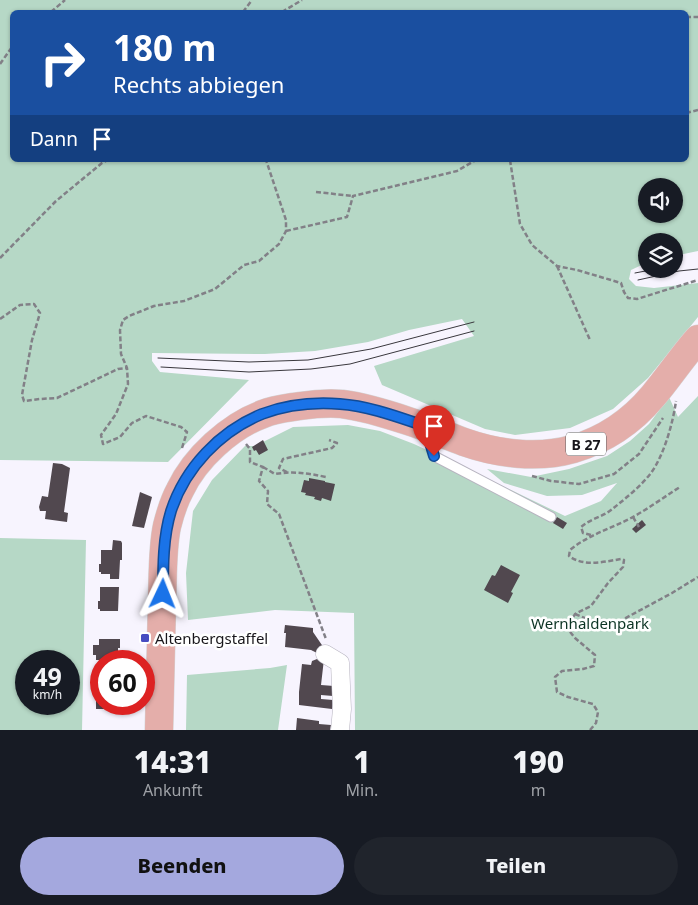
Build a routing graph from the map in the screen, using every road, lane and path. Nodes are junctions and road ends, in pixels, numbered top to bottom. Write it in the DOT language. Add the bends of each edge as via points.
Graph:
graph roads {
  1 [pos="65,0"];
  2 [pos="302,0"];
  3 [pos="53,10"];
  4 [pos="285,10"];
  5 [pos="10,50"];
  6 [pos="0,64"];
  7 [pos="103,162"];
  8 [pos="267,162"];
  9 [pos="473,162"];
  10 [pos="510,162"];
  11 [pos="316,192"];
  12 [pos="354,196"];
  13 [pos="286,232"];
  14 [pos="0,258"];
  15 [pos="558,266"];
  16 [pos="698,280"];
  17 [pos="0,319"];
  18 [pos="698,339"];
  19 [pos="590,340"];
  20 [pos="127,368"];
  21 [pos="676,400"];
  22 [pos="425,426"];
  23 [pos="235,429"];
  24 [pos="187,432"];
  25 [pos="329,440"];
  26 [pos="263,467"];
  27 [pos="287,472"];
  28 [pos="326,477"];
  29 [pos="680,487"];
  30 [pos="551,517"];
  31 [pos="633,518"];
  32 [pos="639,527"];
  33 [pos="592,535"];
  34 [pos="698,577"];
  35 [pos="575,614"];
  36 [pos="325,646"];
  37 [pos="159,730"];
  38 [pos="340,730"];
  39 [pos="590,730"];
  1 -- 3 [label="path"];
  2 -- 4 [label="path"];
  5 -- 6 [label="path"];
  7 -- 14 [label="path" via="56,201"];
  8 -- 13 [label="path" via="286,220"];
  9 -- 12 [label="path" via="457,171"];
  10 -- 15 [label="path" via="520,224 532,245"];
  11 -- 12 [label="path"];
  12 -- 13 [label="path" via="347,217"];
  13 -- 20 [label="path" via="279,244 259,261 244,265 215,289 184,301 154,306 124,320 120,330 121,354"];
  15 -- 16 [label="path" via="621,283 628,298 638,299"];
  15 -- 19 [label="path"];
  17 -- 20 [label="path" via="20,305 34,304 40,313 22,395 24,401 57,398 118,369"];
  18 -- 22 [label="main road, B 27" via="637,412 618,428 572,449 526,454 495,451"];
  20 -- 24 [label="path" via="128,384 116,414 101,435 103,444 120,436 132,423 146,416"];
  21 -- 33 [label="path" via="665,446 651,472 609,512 581,527 583,533"];
  22 -- 23 [label="main road, B 27" via="375,410 342,404 314,404 263,414"];
  22 -- 30 [label="lane" via="434,456"];
  23 -- 26 [label="path" via="250,449 250,462"];
  23 -- 37 [label="main road, B 27" via="210,449 191,471 171,511 165,542"];
  25 -- 27 [label="path" via="337,443 332,448 282,459 279,468"];
  26 -- 27 [label="path" via="274,474"];
  26 -- 36 [label="path" via="259,481 268,491 267,504 279,514"];
  27 -- 28 [label="path"];
  29 -- 31 [label="path"];
  31 -- 32 [label="path"];
  31 -- 33 [label="path"];
  33 -- 35 [label="path" via="570,550 569,556 580,562 597,564 620,559 624,560 623,567 590,606"];
  34 -- 35 [label="path" via="622,620 597,623"];
  35 -- 39 [label="path" via="567,628 595,655 594,666 562,671 555,677 557,692 593,704 598,712 596,723"];
  36 -- 38 [label="street" via="340,663"];
}
